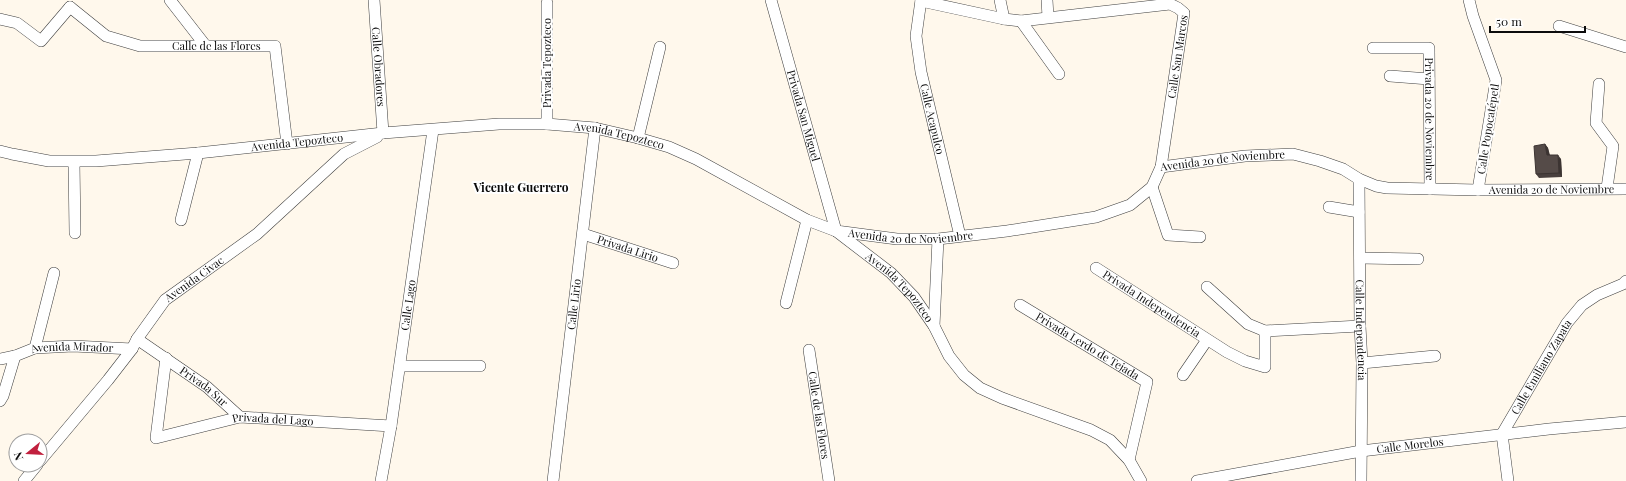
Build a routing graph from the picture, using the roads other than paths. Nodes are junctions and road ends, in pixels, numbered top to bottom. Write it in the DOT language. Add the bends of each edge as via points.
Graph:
graph roads {
  1 [pos="170,0"];
  2 [pos="374,0"];
  3 [pos="771,0"];
  4 [pos="1000,0"];
  5 [pos="1047,0"];
  6 [pos="1469,0"];
  7 [pos="921,1"];
  8 [pos="69,3"];
  9 [pos="547,3"];
  10 [pos="1048,17"];
  11 [pos="0,19"];
  12 [pos="1004,19"];
  13 [pos="1021,21"];
  14 [pos="1560,26"];
  15 [pos="205,45"];
  16 [pos="660,47"];
  17 [pos="1626,47"];
  18 [pos="1373,48"];
  19 [pos="1059,74"];
  20 [pos="1390,76"];
  21 [pos="1429,79"];
  22 [pos="1599,84"];
  23 [pos="547,124"];
  24 [pos="595,128"];
  25 [pos="433,130"];
  26 [pos="383,134"];
  27 [pos="638,138"];
  28 [pos="287,144"];
  29 [pos="0,151"];
  30 [pos="198,153"];
  31 [pos="74,162"];
  32 [pos="1161,167"];
  33 [pos="1359,179"];
  34 [pos="1152,187"];
  35 [pos="1607,188"];
  36 [pos="1430,189"];
  37 [pos="1626,189"];
  38 [pos="1478,190"];
  39 [pos="1329,207"];
  40 [pos="1359,212"];
  41 [pos="181,220"];
  42 [pos="807,220"];
  43 [pos="836,231"];
  44 [pos="75,232"];
  45 [pos="584,234"];
  46 [pos="960,236"];
  47 [pos="1200,237"];
  48 [pos="938,239"];
  49 [pos="1360,258"];
  50 [pos="1418,259"];
  51 [pos="673,263"];
  52 [pos="1096,268"];
  53 [pos="54,273"];
  54 [pos="1626,281"];
  55 [pos="1207,287"];
  56 [pos="786,303"];
  57 [pos="1020,305"];
  58 [pos="934,326"];
  59 [pos="1360,326"];
  60 [pos="1265,331"];
  61 [pos="137,339"];
  62 [pos="1207,340"];
  63 [pos="35,348"];
  64 [pos="132,350"];
  65 [pos="809,350"];
  66 [pos="14,356"];
  67 [pos="1435,356"];
  68 [pos="166,358"];
  69 [pos="0,359"];
  70 [pos="1362,363"];
  71 [pos="400,366"];
  72 [pos="480,366"];
  73 [pos="1184,375"];
  74 [pos="0,401"];
  75 [pos="240,417"];
  76 [pos="1626,422"];
  77 [pos="391,426"];
  78 [pos="1502,434"];
  79 [pos="156,438"];
  80 [pos="48,451"];
  81 [pos="1360,451"];
  82 [pos="1129,460"];
  83 [pos="30,473"];
  84 [pos="1231,478"];
  85 [pos="24,481"];
  86 [pos="381,481"];
  87 [pos="553,481"];
  88 [pos="828,481"];
  89 [pos="1141,481"];
  90 [pos="1196,481"];
  91 [pos="1361,481"];
  92 [pos="1508,481"];
  1 -- 15 [label="street"];
  2 -- 26 [label="street, Calle Obradores"];
  3 -- 43 [label="street, Privada San Miguel"];
  4 -- 12 [label="street"];
  5 -- 10 [label="street"];
  6 -- 38 [label="street, Calle Popocatépetl" via="1496,80"];
  7 -- 12 [label="street, Calle San Marcos"];
  7 -- 46 [label="street, Calle Acapulco" via="916,36 920,72"];
  8 -- 11 [label="street" via="41,41 17,23"];
  8 -- 15 [label="street, Calle de las Flores" via="106,36 140,46"];
  9 -- 23 [label="street, Privada Tepozteco"];
  10 -- 13 [label="street, Calle San Marcos"];
  10 -- 32 [label="street, Calle San Marcos" via="1170,4 1184,13"];
  12 -- 13 [label="street, Calle San Marcos"];
  13 -- 19 [label="street"];
  14 -- 17 [label="street"];
  15 -- 28 [label="street, Calle de las Flores" via="275,46"];
  16 -- 27 [label="street"];
  18 -- 21 [label="street, Privada 20 de Noviembre" via="1429,48"];
  20 -- 21 [label="street"];
  21 -- 36 [label="street, Privada 20 de Noviembre"];
  22 -- 35 [label="street" via="1596,123 1613,146"];
  23 -- 24 [label="street, Avenida Tepozteco"];
  23 -- 25 [label="street, Avenida Tepozteco" via="499,124"];
  24 -- 27 [label="street, Avenida Tepozteco"];
  24 -- 45 [label="street, Calle Lirio"];
  25 -- 26 [label="street, Avenida Tepozteco"];
  25 -- 71 [label="street, Calle Lago"];
  26 -- 28 [label="street, Avenida Tepozteco"];
  26 -- 61 [label="street, Avenida Civac" via="344,154 257,234 165,300"];
  27 -- 42 [label="street, Avenida Tepozteco" via="669,147 696,159"];
  28 -- 30 [label="street, Avenida Tepozteco"];
  29 -- 31 [label="street, Avenida Tepozteco" via="49,161"];
  30 -- 31 [label="street, Avenida Tepozteco"];
  30 -- 41 [label="street"];
  31 -- 44 [label="street"];
  32 -- 33 [label="street, Avenida 20 de Noviembre" via="1245,156 1293,154 1342,169"];
  32 -- 34 [label="street, Avenida 20 de Noviembre"];
  33 -- 36 [label="street, Avenida 20 de Noviembre" via="1376,186"];
  33 -- 40 [label="street, Calle Independencia"];
  34 -- 46 [label="street, Avenida 20 de Noviembre" via="1130,205 1096,217"];
  34 -- 47 [label="street" via="1168,235"];
  35 -- 37 [label="street, Avenida 20 de Noviembre"];
  35 -- 38 [label="street, Avenida 20 de Noviembre"];
  36 -- 38 [label="street, Avenida 20 de Noviembre"];
  39 -- 40 [label="street"];
  40 -- 49 [label="street, Calle Independencia"];
  42 -- 43 [label="street, Avenida Tepozteco"];
  42 -- 56 [label="street"];
  43 -- 48 [label="street, Avenida 20 de Noviembre" via="897,239"];
  43 -- 58 [label="street, Avenida Tepozteco" via="891,274 914,297"];
  45 -- 51 [label="street, Privada Lirio"];
  45 -- 87 [label="street, Calle Lirio"];
  46 -- 48 [label="street, Avenida 20 de Noviembre"];
  48 -- 58 [label="street"];
  49 -- 50 [label="street"];
  49 -- 59 [label="street, Calle Independencia"];
  52 -- 62 [label="street, Privada Independencia"];
  53 -- 63 [label="street"];
  54 -- 78 [label="street, Calle Emiliano Zapata" via="1582,305 1567,323"];
  55 -- 60 [label="street" via="1248,324"];
  57 -- 82 [label="street, Privada Lerdo de Tejada" via="1147,382"];
  58 -- 82 [label="street, Avenida Tepozteco" via="949,356 980,388 1110,440"];
  59 -- 60 [label="street"];
  59 -- 70 [label="street, Calle Independencia"];
  60 -- 62 [label="street, Privada Independencia" via="1265,367 1245,361"];
  61 -- 64 [label="street, Avenida Civac"];
  61 -- 68 [label="street, Privada Sur"];
  62 -- 73 [label="street, Privada Independencia"];
  63 -- 64 [label="street, Avenida Mirador" via="73,346"];
  63 -- 66 [label="street, Avenida Mirador"];
  64 -- 80 [label="street, Avenida Civac"];
  65 -- 88 [label="street, Calle de las Flores"];
  66 -- 69 [label="street, Avenida Mirador"];
  66 -- 74 [label="street"];
  67 -- 70 [label="street"];
  68 -- 75 [label="street, Privada Sur" via="207,387"];
  68 -- 79 [label="street, Privada Sur"];
  70 -- 81 [label="street, Calle Independencia"];
  71 -- 72 [label="street"];
  71 -- 77 [label="street, Calle Lago"];
  75 -- 77 [label="street, Privada del Lago"];
  75 -- 79 [label="street, Privada del Lago"];
  76 -- 78 [label="street, Calle Morelos"];
  77 -- 86 [label="street, Calle Lago"];
  78 -- 81 [label="street, Calle Morelos"];
  78 -- 92 [label="street"];
  81 -- 84 [label="street, Calle Morelos"];
  81 -- 91 [label="street, Calle Independencia"];
  82 -- 89 [label="street, Avenida Tepozteco"];
  83 -- 85 [label="street"];
  84 -- 90 [label="street, Calle Morelos"];
}
